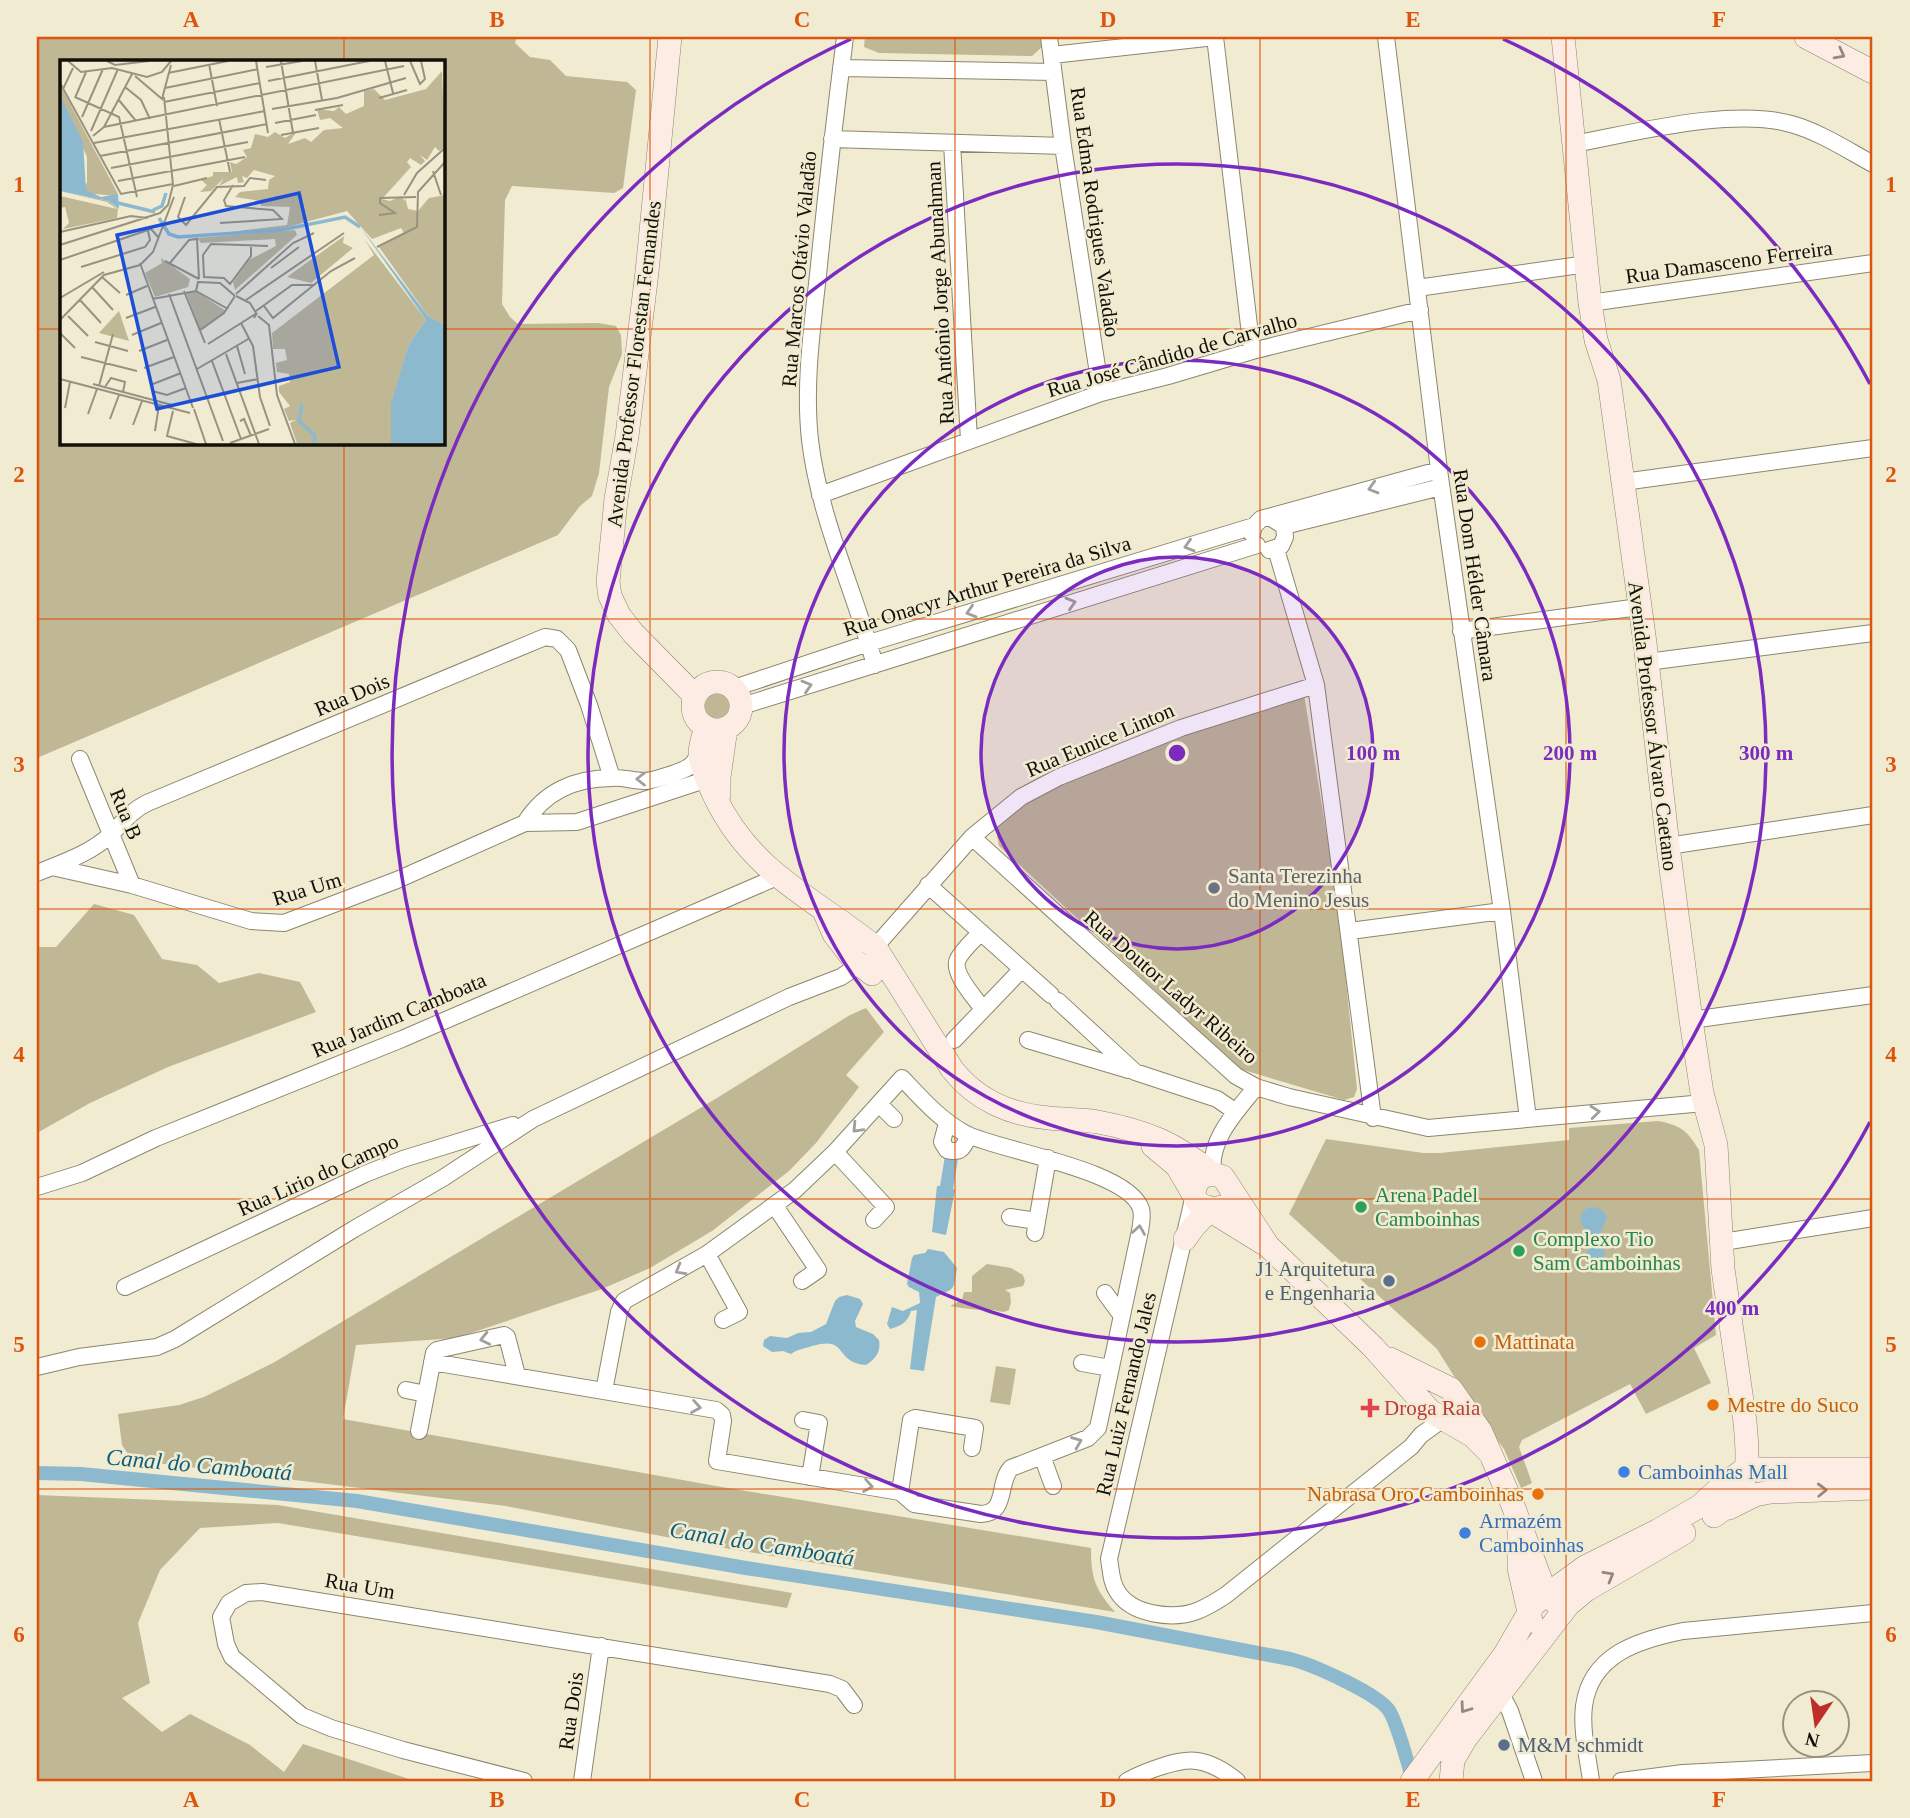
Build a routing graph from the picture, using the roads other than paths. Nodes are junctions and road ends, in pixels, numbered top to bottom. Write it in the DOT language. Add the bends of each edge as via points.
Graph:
graph roads {
  1 [pos="845,37"];
  2 [pos="1049,37"];
  3 [pos="1214,37"];
  4 [pos="1387,37"];
  5 [pos="1563,37"];
  6 [pos="1806,37"];
  7 [pos="672,42"];
  8 [pos="1052,55"];
  9 [pos="841,68"];
  10 [pos="1053,72"];
  11 [pos="1873,72"];
  12 [pos="832,139"];
  13 [pos="951,143"];
  14 [pos="1573,144"];
  15 [pos="1063,146"];
  16 [pos="1873,164"];
  17 [pos="1873,263"];
  18 [pos="1587,264"];
  19 [pos="1417,288"];
  20 [pos="1590,303"];
  21 [pos="1420,310"];
  22 [pos="1252,351"];
  23 [pos="1101,393"];
  24 [pos="969,440"];
  25 [pos="1873,449"];
  26 [pos="1439,470"];
  27 [pos="1623,482"];
  28 [pos="1441,487"];
  29 [pos="820,495"];
  30 [pos="1278,522"];
  31 [pos="1254,526"];
  32 [pos="1257,545"];
  33 [pos="1276,549"];
  34 [pos="1639,607"];
  35 [pos="1461,631"];
  36 [pos="1873,633"];
  37 [pos="869,643"];
  38 [pos="1647,662"];
  39 [pos="875,665"];
  40 [pos="1316,685"];
  41 [pos="699,691"];
  42 [pos="738,697"];
  43 [pos="716,728"];
  44 [pos="700,753"];
  45 [pos="80,759"];
  46 [pos="612,778"];
  47 [pos="708,779"];
  48 [pos="719,805"];
  49 [pos="1873,815"];
  50 [pos="525,823"];
  51 [pos="112,834"];
  52 [pos="972,837"];
  53 [pos="1668,846"];
  54 [pos="44,870"];
  55 [pos="777,877"];
  56 [pos="132,885"];
  57 [pos="928,885"];
  58 [pos="1502,911"];
  59 [pos="1350,931"];
  60 [pos="981,932"];
  61 [pos="866,954"];
  62 [pos="1022,969"];
  63 [pos="1873,995"];
  64 [pos="983,1009"];
  65 [pos="1691,1020"];
  66 [pos="954,1040"];
  67 [pos="1028,1040"];
  68 [pos="1135,1072"];
  69 [pos="1256,1087"];
  70 [pos="1704,1103"];
  71 [pos="879,1104"];
  72 [pos="1236,1112"];
  73 [pos="1373,1118"];
  74 [pos="533,1119"];
  75 [pos="894,1119"];
  76 [pos="1528,1119"];
  77 [pos="947,1123"];
  78 [pos="1124,1129"];
  79 [pos="969,1135"];
  80 [pos="835,1152"];
  81 [pos="1048,1158"];
  82 [pos="1221,1180"];
  83 [pos="37,1187"];
  84 [pos="1194,1195"];
  85 [pos="775,1206"];
  86 [pos="1213,1209"];
  87 [pos="1010,1217"];
  88 [pos="1873,1218"];
  89 [pos="874,1220"];
  90 [pos="1185,1239"];
  91 [pos="1723,1242"];
  92 [pos="1268,1246"];
  93 [pos="707,1254"];
  94 [pos="802,1281"];
  95 [pos="125,1287"];
  96 [pos="1105,1293"];
  97 [pos="1122,1316"];
  98 [pos="723,1320"];
  99 [pos="1373,1347"];
  100 [pos="432,1362"];
  101 [pos="1082,1363"];
  102 [pos="37,1367"];
  103 [pos="465,1367"];
  104 [pos="1111,1368"];
  105 [pos="517,1376"];
  106 [pos="463,1384"];
  107 [pos="565,1384"];
  108 [pos="1449,1388"];
  109 [pos="406,1390"];
  110 [pos="604,1391"];
  111 [pos="426,1394"];
  112 [pos="563,1401"];
  113 [pos="1434,1412"];
  114 [pos="1745,1419"];
  115 [pos="803,1420"];
  116 [pos="419,1432"];
  117 [pos="972,1448"];
  118 [pos="1488,1451"];
  119 [pos="1042,1456"];
  120 [pos="1745,1469"];
  121 [pos="1795,1469"];
  122 [pos="1873,1469"];
  123 [pos="810,1476"];
  124 [pos="1724,1484"];
  125 [pos="1053,1486"];
  126 [pos="1873,1488"];
  127 [pos="900,1492"];
  128 [pos="1714,1516"];
  129 [pos="1520,1524"];
  130 [pos="1547,1594"];
  131 [pos="1529,1611"];
  132 [pos="1873,1613"];
  133 [pos="1554,1622"];
  134 [pos="601,1646"];
  135 [pos="1500,1692"];
  136 [pos="854,1705"];
  137 [pos="1873,1763"];
  138 [pos="524,1781"];
  139 [pos="582,1781"];
  140 [pos="1127,1781"];
  141 [pos="1237,1781"];
  142 [pos="1412,1781"];
  143 [pos="1451,1781"];
  144 [pos="1534,1781"];
  145 [pos="1591,1781"];
  146 [pos="1621,1781"];
  1 -- 9 [label="street, Rua Marcos Otávio Valadão"];
  2 -- 8 [label="street, Rua Edma Rodrigues Valadão"];
  3 -- 8 [label="street"];
  3 -- 22 [label="street"];
  4 -- 19 [label="street, Rua Dom Hélder Câmara"];
  5 -- 14 [label="street, Avenida Professor Álvaro Caetano"];
  6 -- 11 [label="street, one-way"];
  7 -- 41 [label="street, Avenida Professor Florestan Fernandes" via="608,582 619,615 633,633 658,659 687,674"];
  8 -- 10 [label="street, Rua Edma Rodrigues Valadão"];
  9 -- 10 [label="street"];
  9 -- 12 [label="street, Rua Marcos Otávio Valadão"];
  10 -- 15 [label="street, Rua Edma Rodrigues Valadão"];
  12 -- 13 [label="street"];
  12 -- 29 [label="street, Rua Marcos Otávio Valadão" via="808,369 810,440"];
  13 -- 15 [label="street"];
  13 -- 24 [label="street, Rua Antônio Jorge Abunahman"];
  14 -- 16 [label="street" via="1751,117 1793,124"];
  14 -- 18 [label="street, Avenida Professor Álvaro Caetano"];
  15 -- 23 [label="street, Rua Edma Rodrigues Valadão"];
  17 -- 20 [label="street, Rua Damasceno Ferreira"];
  18 -- 19 [label="street"];
  18 -- 20 [label="street, Avenida Professor Álvaro Caetano"];
  19 -- 21 [label="street, Rua Dom Hélder Câmara"];
  20 -- 27 [label="street, Avenida Professor Álvaro Caetano" via="1609,380"];
  21 -- 22 [label="street, Rua José Cândido de Carvalho"];
  21 -- 26 [label="street, Rua Dom Hélder Câmara"];
  22 -- 23 [label="street, Rua José Cândido de Carvalho"];
  23 -- 24 [label="street, Rua José Cândido de Carvalho"];
  24 -- 29 [label="street, Rua José Cândido de Carvalho"];
  25 -- 27 [label="street"];
  26 -- 28 [label="street, Rua Dom Hélder Câmara"];
  26 -- 30 [label="street, one-way"];
  27 -- 34 [label="street, Avenida Professor Álvaro Caetano"];
  28 -- 30 [label="street"];
  28 -- 35 [label="street, Rua Dom Hélder Câmara"];
  29 -- 37 [label="street, Rua Marcos Otávio Valadão"];
  30 -- 31 [label="street" via="1261,519"];
  30 -- 33 [label="street" via="1284,542"];
  31 -- 32 [label="street" via="1252,536"];
  31 -- 37 [label="street, Rua Onacyr Arthur Pereira da Silva, one-way"];
  32 -- 33 [label="street"];
  39 -- 32 [label="street, Rua Onacyr Arthur Pereira da Silva, one-way"];
  33 -- 40 [label="street"];
  34 -- 35 [label="street"];
  34 -- 38 [label="street, Avenida Professor Álvaro Caetano"];
  35 -- 58 [label="street, Rua Dom Hélder Câmara"];
  36 -- 38 [label="street"];
  37 -- 39 [label="street, Rua Marcos Otávio Valadão"];
  37 -- 42 [label="street, Rua Onacyr Arthur Pereira da Silva"];
  38 -- 53 [label="street, Avenida Professor Álvaro Caetano"];
  42 -- 39 [label="street, Rua Onacyr Arthur Pereira da Silva, one-way"];
  40 -- 52 [label="street, Rua Eunice Linton" via="1181,728 1059,777 1013,803"];
  40 -- 59 [label="street"];
  41 -- 42 [label="street" via="722,682"];
  41 -- 43 [label="street" via="694,710 700,723"];
  42 -- 43 [label="street" via="737,720"];
  43 -- 44 [label="street"];
  43 -- 48 [label="street"];
  44 -- 46 [label="street, Rua Um, one-way" via="690,766 646,781"];
  44 -- 47 [label="street"];
  45 -- 51 [label="street, Rua B"];
  46 -- 50 [label="street, Rua Um" via="554,792"];
  46 -- 51 [label="street, Rua Dois" via="568,650 557,639 545,637 146,803 122,820"];
  47 -- 48 [label="street"];
  47 -- 50 [label="street, Rua Um" via="577,822"];
  48 -- 55 [label="street" via="746,847"];
  49 -- 53 [label="street"];
  50 -- 56 [label="street, Rua Um" via="397,880 284,923 251,921"];
  51 -- 54 [label="street, Rua Dois"];
  51 -- 56 [label="street, Rua B"];
  52 -- 57 [label="street, Rua Eunice Linton"];
  52 -- 69 [label="street, Rua Doutor Ladyr Ribeiro" via="1236,1076"];
  53 -- 65 [label="street, Avenida Professor Álvaro Caetano"];
  54 -- 56 [label="street, Rua Um"];
  55 -- 61 [label="street" via="824,910"];
  55 -- 83 [label="street, Rua Jardim Camboata" via="402,1039 156,1138 82,1173"];
  57 -- 60 [label="street"];
  57 -- 61 [label="street, Rua Eunice Linton"];
  58 -- 59 [label="street"];
  58 -- 76 [label="street, Rua Dom Hélder Câmara"];
  59 -- 73 [label="street"];
  60 -- 62 [label="street"];
  60 -- 64 [label="street" via="956,966"];
  61 -- 74 [label="street, Rua Lirio do Campo" via="841,977 789,997"];
  61 -- 78 [label="street" via="887,963 962,1081 997,1106 1032,1116"];
  62 -- 64 [label="street"];
  62 -- 68 [label="street"];
  63 -- 65 [label="street"];
  64 -- 66 [label="street"];
  65 -- 70 [label="street, Avenida Professor Álvaro Caetano"];
  67 -- 68 [label="street"];
  68 -- 72 [label="street" via="1217,1100"];
  69 -- 72 [label="street"];
  69 -- 73 [label="street, Rua Doutor Ladyr Ribeiro"];
  76 -- 70 [label="street, Rua Doutor Ladyr Ribeiro, one-way"];
  70 -- 91 [label="street, Avenida Professor Álvaro Caetano" via="1716,1145"];
  71 -- 75 [label="street"];
  71 -- 77 [label="street" via="902,1077"];
  71 -- 80 [label="street, one-way"];
  72 -- 82 [label="street" via="1213,1151 1211,1162"];
  73 -- 76 [label="street, Rua Doutor Ladyr Ribeiro" via="1429,1128"];
  74 -- 95 [label="street, Rua Lirio do Campo" via="365,1174"];
  74 -- 102 [label="street, Rua Lirio do Campo" via="176,1339 157,1347"];
  77 -- 79 [label="street"];
  77 -- 79 [label="street" via="942,1142 947,1150 960,1150"];
  78 -- 82 [label="street" via="1170,1143"];
  78 -- 84 [label="street" via="1169,1157"];
  79 -- 81 [label="street"];
  80 -- 85 [label="street"];
  80 -- 89 [label="street" via="886,1208"];
  81 -- 87 [label="street" via="1036,1227"];
  97 -- 81 [label="street, one-way" via="1140,1231 1140,1209 1134,1198 1115,1186"];
  82 -- 84 [label="street" via="1199,1180"];
  82 -- 86 [label="street" via="1227,1202"];
  82 -- 92 [label="street"];
  84 -- 86 [label="street" via="1199,1204"];
  84 -- 90 [label="street, Rua Luiz Fernando Jales"];
  85 -- 93 [label="street"];
  85 -- 94 [label="street" via="818,1270"];
  86 -- 90 [label="street"];
  86 -- 92 [label="street"];
  88 -- 91 [label="street"];
  90 -- 113 [label="street, Rua Luiz Fernando Jales" via="1109,1559 1116,1591 1125,1601 1168,1615 1206,1608 1411,1447"];
  91 -- 114 [label="street, Avenida Professor Álvaro Caetano"];
  92 -- 99 [label="street"];
  93 -- 98 [label="street" via="739,1312"];
  93 -- 110 [label="street, one-way" via="624,1301"];
  96 -- 97 [label="street"];
  97 -- 104 [label="street"];
  99 -- 108 [label="street"];
  99 -- 113 [label="street"];
  100 -- 103 [label="street"];
  105 -- 100 [label="street, one-way" via="504,1335 438,1350"];
  100 -- 111 [label="street"];
  101 -- 104 [label="street"];
  103 -- 105 [label="street"];
  103 -- 106 [label="street"];
  119 -- 104 [label="street, one-way" via="1088,1438 1098,1428"];
  105 -- 107 [label="street"];
  107 -- 110 [label="street"];
  107 -- 112 [label="street"];
  108 -- 113 [label="street" via="1456,1403 1451,1411"];
  108 -- 118 [label="street" via="1481,1432"];
  109 -- 111 [label="street"];
  110 -- 123 [label="street, one-way" via="667,1409 716,1410 723,1421 717,1461"];
  111 -- 116 [label="street"];
  113 -- 118 [label="street"];
  114 -- 120 [label="street, Avenida Professor Álvaro Caetano"];
  114 -- 121 [label="street" via="1761,1454"];
  114 -- 124 [label="street" via="1735,1466"];
  115 -- 123 [label="street" via="819,1423"];
  117 -- 127 [label="street" via="975,1428 911,1420"];
  118 -- 129 [label="street"];
  119 -- 125 [label="street"];
  119 -- 127 [label="street" via="1007,1472 999,1505 990,1514 914,1504"];
  120 -- 121 [label="street"];
  120 -- 124 [label="street"];
  120 -- 128 [label="street, Avenida Professor Álvaro Caetano" via="1735,1499"];
  121 -- 122 [label="street"];
  123 -- 127 [label="street, one-way"];
  124 -- 130 [label="street" via="1700,1506 1585,1567"];
  128 -- 126 [label="street, one-way" via="1770,1492"];
  133 -- 128 [label="street, one-way" via="1586,1590"];
  129 -- 130 [label="street"];
  129 -- 131 [label="street" via="1519,1568"];
  130 -- 131 [label="street"];
  130 -- 133 [label="street" via="1558,1606"];
  131 -- 133 [label="street" via="1535,1624"];
  131 -- 142 [label="street, one-way" via="1505,1654"];
  132 -- 145 [label="street" via="1683,1631 1627,1647 1593,1679 1584,1705"];
  133 -- 135 [label="street"];
  134 -- 136 [label="street, Rua Um" via="830,1684 842,1689"];
  134 -- 138 [label="street, Rua Um" via="262,1592 246,1593 229,1603 221,1617 232,1657 302,1716 403,1750"];
  134 -- 139 [label="street, Rua Dois"];
  135 -- 143 [label="street" via="1453,1760"];
  135 -- 144 [label="street"];
  137 -- 146 [label="street" via="1683,1773"];
  140 -- 141 [label="street" via="1143,1772 1196,1760"];
}
